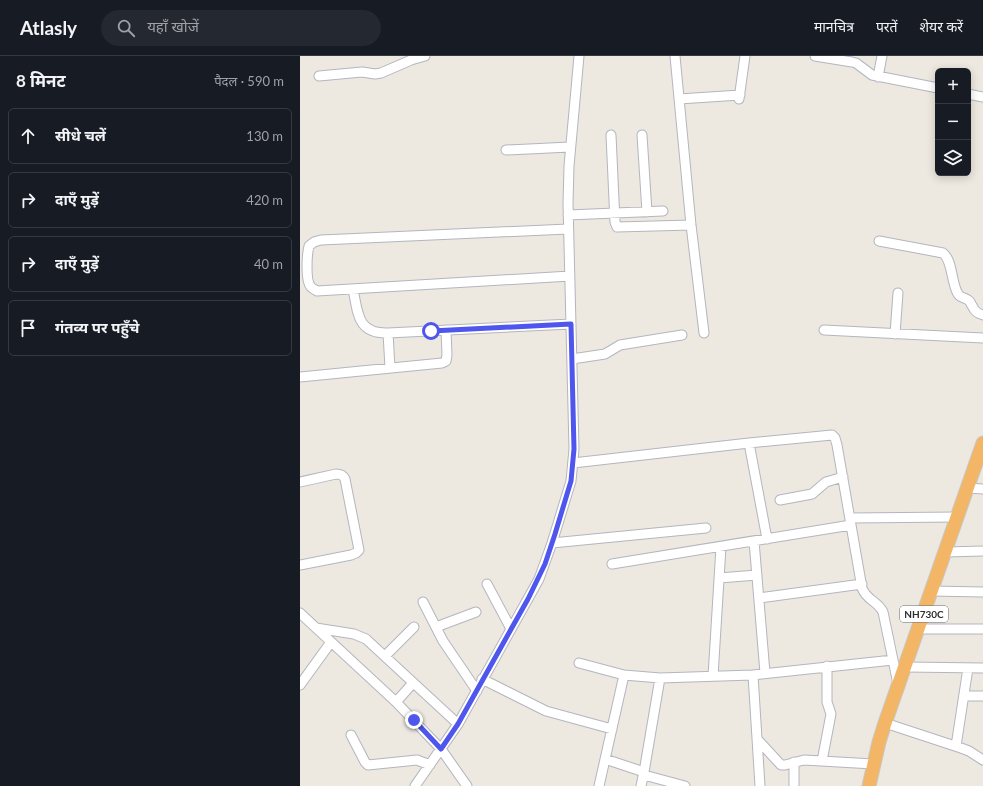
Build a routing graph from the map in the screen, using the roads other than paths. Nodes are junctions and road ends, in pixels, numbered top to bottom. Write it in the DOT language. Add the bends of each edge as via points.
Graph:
graph roads {
  1 [pos="426,56"];
  2 [pos="578,56"];
  3 [pos="675,56"];
  4 [pos="745,56"];
  5 [pos="815,56"];
  6 [pos="882,56"];
  7 [pos="834,57"];
  8 [pos="411,58"];
  9 [pos="319,76"];
  10 [pos="878,77"];
  11 [pos="935,87"];
  12 [pos="971,95"];
  13 [pos="983,97"];
  14 [pos="679,99"];
  15 [pos="611,135"];
  16 [pos="642,135"];
  17 [pos="570,147"];
  18 [pos="506,150"];
  19 [pos="662,211"];
  20 [pos="647,212"];
  21 [pos="614,213"];
  22 [pos="568,215"];
  23 [pos="691,225"];
  24 [pos="568,229"];
  25 [pos="879,241"];
  26 [pos="570,276"];
  27 [pos="353,289"];
  28 [pos="898,293"];
  29 [pos="983,314"];
  30 [pos="571,324"];
  31 [pos="446,330"];
  32 [pos="824,330"];
  33 [pos="388,333"];
  34 [pos="704,333"];
  35 [pos="896,334"];
  36 [pos="682,335"];
  37 [pos="983,338"];
  38 [pos="572,359"];
  39 [pos="390,368"];
  40 [pos="300,377"];
  41 [pos="749,443"];
  42 [pos="983,443"];
  43 [pos="573,463"];
  44 [pos="843,477"];
  45 [pos="300,482"];
  46 [pos="968,488"];
  47 [pos="983,489"];
  48 [pos="780,500"];
  49 [pos="957,517"];
  50 [pos="850,522"];
  51 [pos="706,528"];
  52 [pos="767,539"];
  53 [pos="754,541"];
  54 [pos="552,543"];
  55 [pos="721,547"];
  56 [pos="983,551"];
  57 [pos="946,552"];
  58 [pos="612,564"];
  59 [pos="300,565"];
  60 [pos="757,575"];
  61 [pos="719,578"];
  62 [pos="487,584"];
  63 [pos="862,584"];
  64 [pos="931,591"];
  65 [pos="983,592"];
  66 [pos="759,598"];
  67 [pos="423,602"];
  68 [pos="476,612"];
  69 [pos="300,613"];
  70 [pos="414,627"];
  71 [pos="436,627"];
  72 [pos="316,628"];
  73 [pos="511,629"];
  74 [pos="918,629"];
  75 [pos="983,629"];
  76 [pos="331,642"];
  77 [pos="385,656"];
  78 [pos="893,660"];
  79 [pos="579,663"];
  80 [pos="827,666"];
  81 [pos="905,667"];
  82 [pos="968,668"];
  83 [pos="983,668"];
  84 [pos="765,673"];
  85 [pos="753,674"];
  86 [pos="624,675"];
  87 [pos="713,676"];
  88 [pos="660,678"];
  89 [pos="482,679"];
  90 [pos="413,682"];
  91 [pos="300,685"];
  92 [pos="898,685"];
  93 [pos="477,691"];
  94 [pos="964,696"];
  95 [pos="983,696"];
  96 [pos="396,702"];
  97 [pos="885,723"];
  98 [pos="458,724"];
  99 [pos="612,729"];
  100 [pos="351,735"];
  101 [pos="757,739"];
  102 [pos="956,746"];
  103 [pos="441,749"];
  104 [pos="605,759"];
  105 [pos="983,760"];
  106 [pos="822,761"];
  107 [pos="794,762"];
  108 [pos="873,764"];
  109 [pos="430,765"];
  110 [pos="644,773"];
  111 [pos="466,785"];
  112 [pos="415,786"];
  113 [pos="599,786"];
  114 [pos="641,786"];
  115 [pos="685,786"];
  116 [pos="760,786"];
  117 [pos="794,786"];
  118 [pos="868,786"];
  1 -- 8 [label="street"];
  2 -- 17 [label="street"];
  3 -- 14 [label="street"];
  4 -- 14 [label="street" via="740,97"];
  5 -- 7 [label="street"];
  6 -- 10 [label="street"];
  7 -- 10 [label="street" via="856,63"];
  8 -- 9 [label="street" via="381,74 362,72"];
  10 -- 11 [label="street"];
  12 -- 13 [label="street"];
  14 -- 23 [label="street"];
  15 -- 21 [label="street"];
  16 -- 20 [label="street"];
  17 -- 18 [label="street"];
  17 -- 22 [label="street"];
  19 -- 20 [label="street"];
  20 -- 21 [label="street"];
  21 -- 22 [label="street"];
  21 -- 23 [label="street" via="617,227"];
  22 -- 24 [label="street"];
  23 -- 34 [label="street"];
  24 -- 26 [label="street"];
  24 -- 27 [label="street" via="321,240 309,246 308,283 311,288 317,291"];
  25 -- 29 [label="street" via="943,253 947,258 959,296 968,300 975,311"];
  26 -- 27 [label="street"];
  26 -- 30 [label="street"];
  27 -- 33 [label="street" via="362,324 373,333"];
  28 -- 35 [label="street"];
  30 -- 31 [label="street"];
  30 -- 38 [label="street"];
  31 -- 33 [label="street"];
  31 -- 39 [label="street" via="446,361"];
  32 -- 35 [label="street"];
  33 -- 39 [label="street"];
  35 -- 37 [label="street"];
  36 -- 38 [label="street" via="620,345 608,353"];
  38 -- 43 [label="street"];
  39 -- 40 [label="street"];
  41 -- 43 [label="street"];
  41 -- 44 [label="street" via="832,435 837,445"];
  41 -- 52 [label="street"];
  42 -- 46 [label="highway, NH730C"];
  43 -- 54 [label="street" via="571,481"];
  44 -- 48 [label="street" via="826,482 812,494"];
  44 -- 50 [label="street"];
  45 -- 59 [label="street" via="336,474 344,476 359,550 356,553"];
  46 -- 47 [label="street"];
  46 -- 49 [label="highway, NH730C"];
  49 -- 50 [label="street"];
  49 -- 57 [label="highway, NH730C"];
  50 -- 52 [label="street"];
  50 -- 63 [label="street"];
  51 -- 54 [label="street"];
  52 -- 53 [label="street"];
  53 -- 55 [label="street"];
  53 -- 60 [label="street"];
  54 -- 73 [label="street" via="539,579"];
  55 -- 58 [label="street"];
  55 -- 61 [label="street"];
  56 -- 57 [label="street"];
  57 -- 64 [label="highway, NH730C"];
  60 -- 61 [label="street"];
  60 -- 66 [label="street"];
  61 -- 87 [label="street"];
  62 -- 73 [label="street"];
  63 -- 66 [label="street"];
  63 -- 78 [label="street" via="866,596 880,605 883,612"];
  64 -- 65 [label="street"];
  64 -- 74 [label="highway, NH730C"];
  66 -- 84 [label="street"];
  67 -- 71 [label="street"];
  68 -- 71 [label="street"];
  69 -- 72 [label="street"];
  70 -- 77 [label="street"];
  71 -- 93 [label="street"];
  72 -- 76 [label="street"];
  72 -- 77 [label="street" via="360,636"];
  73 -- 89 [label="street"];
  74 -- 75 [label="street"];
  74 -- 81 [label="highway, NH730C"];
  76 -- 91 [label="street"];
  76 -- 96 [label="street"];
  77 -- 90 [label="street"];
  78 -- 80 [label="street"];
  78 -- 92 [label="street"];
  79 -- 86 [label="street"];
  80 -- 84 [label="street"];
  80 -- 106 [label="street" via="827,702 831,714"];
  81 -- 82 [label="street"];
  81 -- 92 [label="highway, NH730C"];
  82 -- 83 [label="street"];
  82 -- 94 [label="street"];
  84 -- 85 [label="street"];
  85 -- 87 [label="street"];
  85 -- 101 [label="street"];
  86 -- 88 [label="street"];
  86 -- 99 [label="street"];
  87 -- 88 [label="street"];
  88 -- 110 [label="street"];
  89 -- 93 [label="street"];
  89 -- 99 [label="street" via="546,711"];
  90 -- 96 [label="street"];
  90 -- 98 [label="street"];
  92 -- 97 [label="highway, NH730C"];
  93 -- 98 [label="street"];
  94 -- 95 [label="street"];
  94 -- 102 [label="street"];
  96 -- 103 [label="street"];
  97 -- 102 [label="street"];
  97 -- 108 [label="highway, NH730C"];
  98 -- 103 [label="street"];
  99 -- 104 [label="street"];
  100 -- 109 [label="street" via="368,765 417,760"];
  101 -- 107 [label="street" via="781,764"];
  101 -- 116 [label="street"];
  102 -- 105 [label="street"];
  103 -- 109 [label="street"];
  103 -- 111 [label="street"];
  104 -- 110 [label="street"];
  104 -- 113 [label="street"];
  106 -- 107 [label="street"];
  106 -- 108 [label="street"];
  107 -- 117 [label="street"];
  108 -- 118 [label="highway, NH730C"];
  109 -- 112 [label="street"];
  110 -- 114 [label="street"];
  110 -- 115 [label="street"];
}
